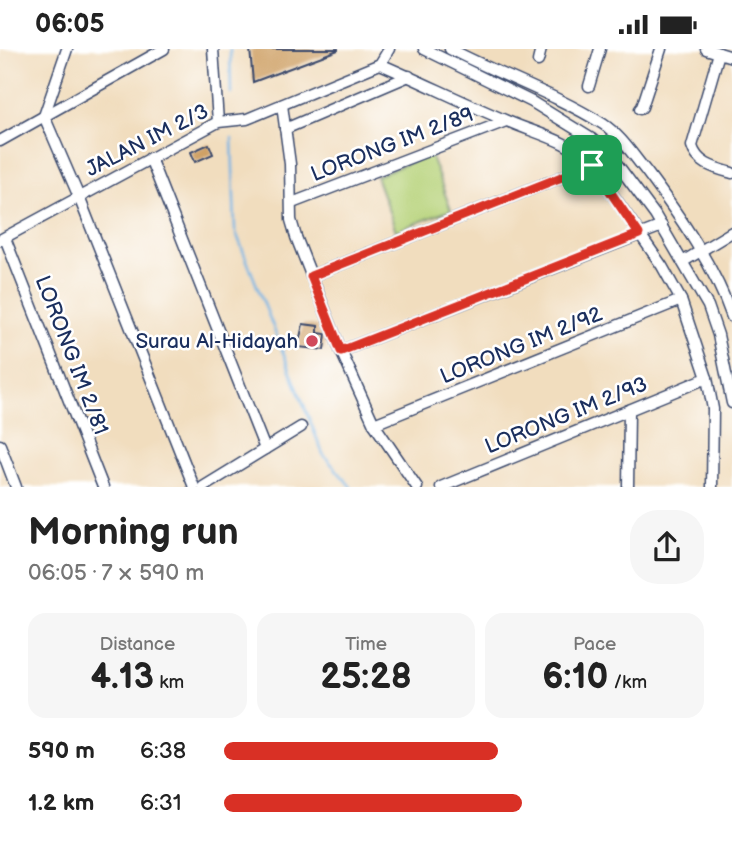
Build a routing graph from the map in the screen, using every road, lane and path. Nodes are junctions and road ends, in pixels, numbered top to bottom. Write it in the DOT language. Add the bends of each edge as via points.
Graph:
graph roads {
  1 [pos="67,49"];
  2 [pos="164,49"];
  3 [pos="213,49"];
  4 [pos="389,49"];
  5 [pos="424,49"];
  6 [pos="450,49"];
  7 [pos="541,49"];
  8 [pos="600,49"];
  9 [pos="661,49"];
  10 [pos="706,49"];
  11 [pos="719,53"];
  12 [pos="732,57"];
  13 [pos="538,61"];
  14 [pos="380,64"];
  15 [pos="408,76"];
  16 [pos="589,86"];
  17 [pos="282,105"];
  18 [pos="640,109"];
  19 [pos="44,116"];
  20 [pos="506,121"];
  21 [pos="218,122"];
  22 [pos="285,129"];
  23 [pos="0,141"];
  24 [pos="150,158"];
  25 [pos="592,165"];
  26 [pos="732,173"];
  27 [pos="79,197"];
  28 [pos="292,202"];
  29 [pos="662,226"];
  30 [pos="732,232"];
  31 [pos="639,234"];
  32 [pos="2,239"];
  33 [pos="699,251"];
  34 [pos="684,261"];
  35 [pos="311,276"];
  36 [pos="681,300"];
  37 [pos="732,317"];
  38 [pos="341,351"];
  39 [pos="706,378"];
  40 [pos="732,403"];
  41 [pos="629,410"];
  42 [pos="374,424"];
  43 [pos="301,427"];
  44 [pos="0,445"];
  45 [pos="265,449"];
  46 [pos="16,487"];
  47 [pos="103,487"];
  48 [pos="194,487"];
  49 [pos="203,487"];
  50 [pos="417,487"];
  51 [pos="441,487"];
  52 [pos="628,487"];
  53 [pos="712,487"];
  1 -- 19 [label="street"];
  2 -- 19 [label="street"];
  3 -- 21 [label="street"];
  4 -- 14 [label="street"];
  5 -- 29 [label="street" via="532,102 592,139 611,156"];
  6 -- 33 [label="street" via="605,125 671,205"];
  7 -- 13 [label="street"];
  8 -- 16 [label="street"];
  9 -- 18 [label="street"];
  10 -- 11 [label="street"];
  11 -- 12 [label="street"];
  11 -- 26 [label="street" via="692,146 701,161"];
  14 -- 15 [label="street"];
  14 -- 17 [label="street, JALAN IM 2/3"];
  15 -- 20 [label="street"];
  15 -- 22 [label="street"];
  17 -- 21 [label="street, JALAN IM 2/3" via="247,119"];
  17 -- 22 [label="street"];
  19 -- 23 [label="street"];
  19 -- 27 [label="street"];
  20 -- 25 [label="street" via="569,145"];
  20 -- 28 [label="street, LORONG IM 2/89"];
  21 -- 24 [label="street, JALAN IM 2/3"];
  22 -- 28 [label="street"];
  24 -- 27 [label="street, JALAN IM 2/3"];
  24 -- 45 [label="street"];
  25 -- 31 [label="street"];
  25 -- 35 [label="street"];
  27 -- 32 [label="street, JALAN IM 2/3"];
  27 -- 48 [label="street"];
  28 -- 35 [label="street" via="291,220"];
  29 -- 31 [label="street"];
  29 -- 34 [label="street"];
  30 -- 33 [label="street"];
  31 -- 36 [label="street"];
  31 -- 38 [label="street"];
  32 -- 47 [label="street, LORONG IM 2/81"];
  33 -- 34 [label="street"];
  33 -- 37 [label="street"];
  34 -- 40 [label="street" via="718,335"];
  35 -- 38 [label="street"];
  36 -- 39 [label="street"];
  36 -- 42 [label="street, LORONG IM 2/92"];
  38 -- 42 [label="street"];
  39 -- 41 [label="street, LORONG IM 2/93"];
  39 -- 53 [label="street" via="713,409"];
  41 -- 51 [label="street, LORONG IM 2/93"];
  41 -- 52 [label="street"];
  42 -- 50 [label="street"];
  43 -- 45 [label="street"];
  44 -- 46 [label="street"];
  45 -- 49 [label="street"];
}
